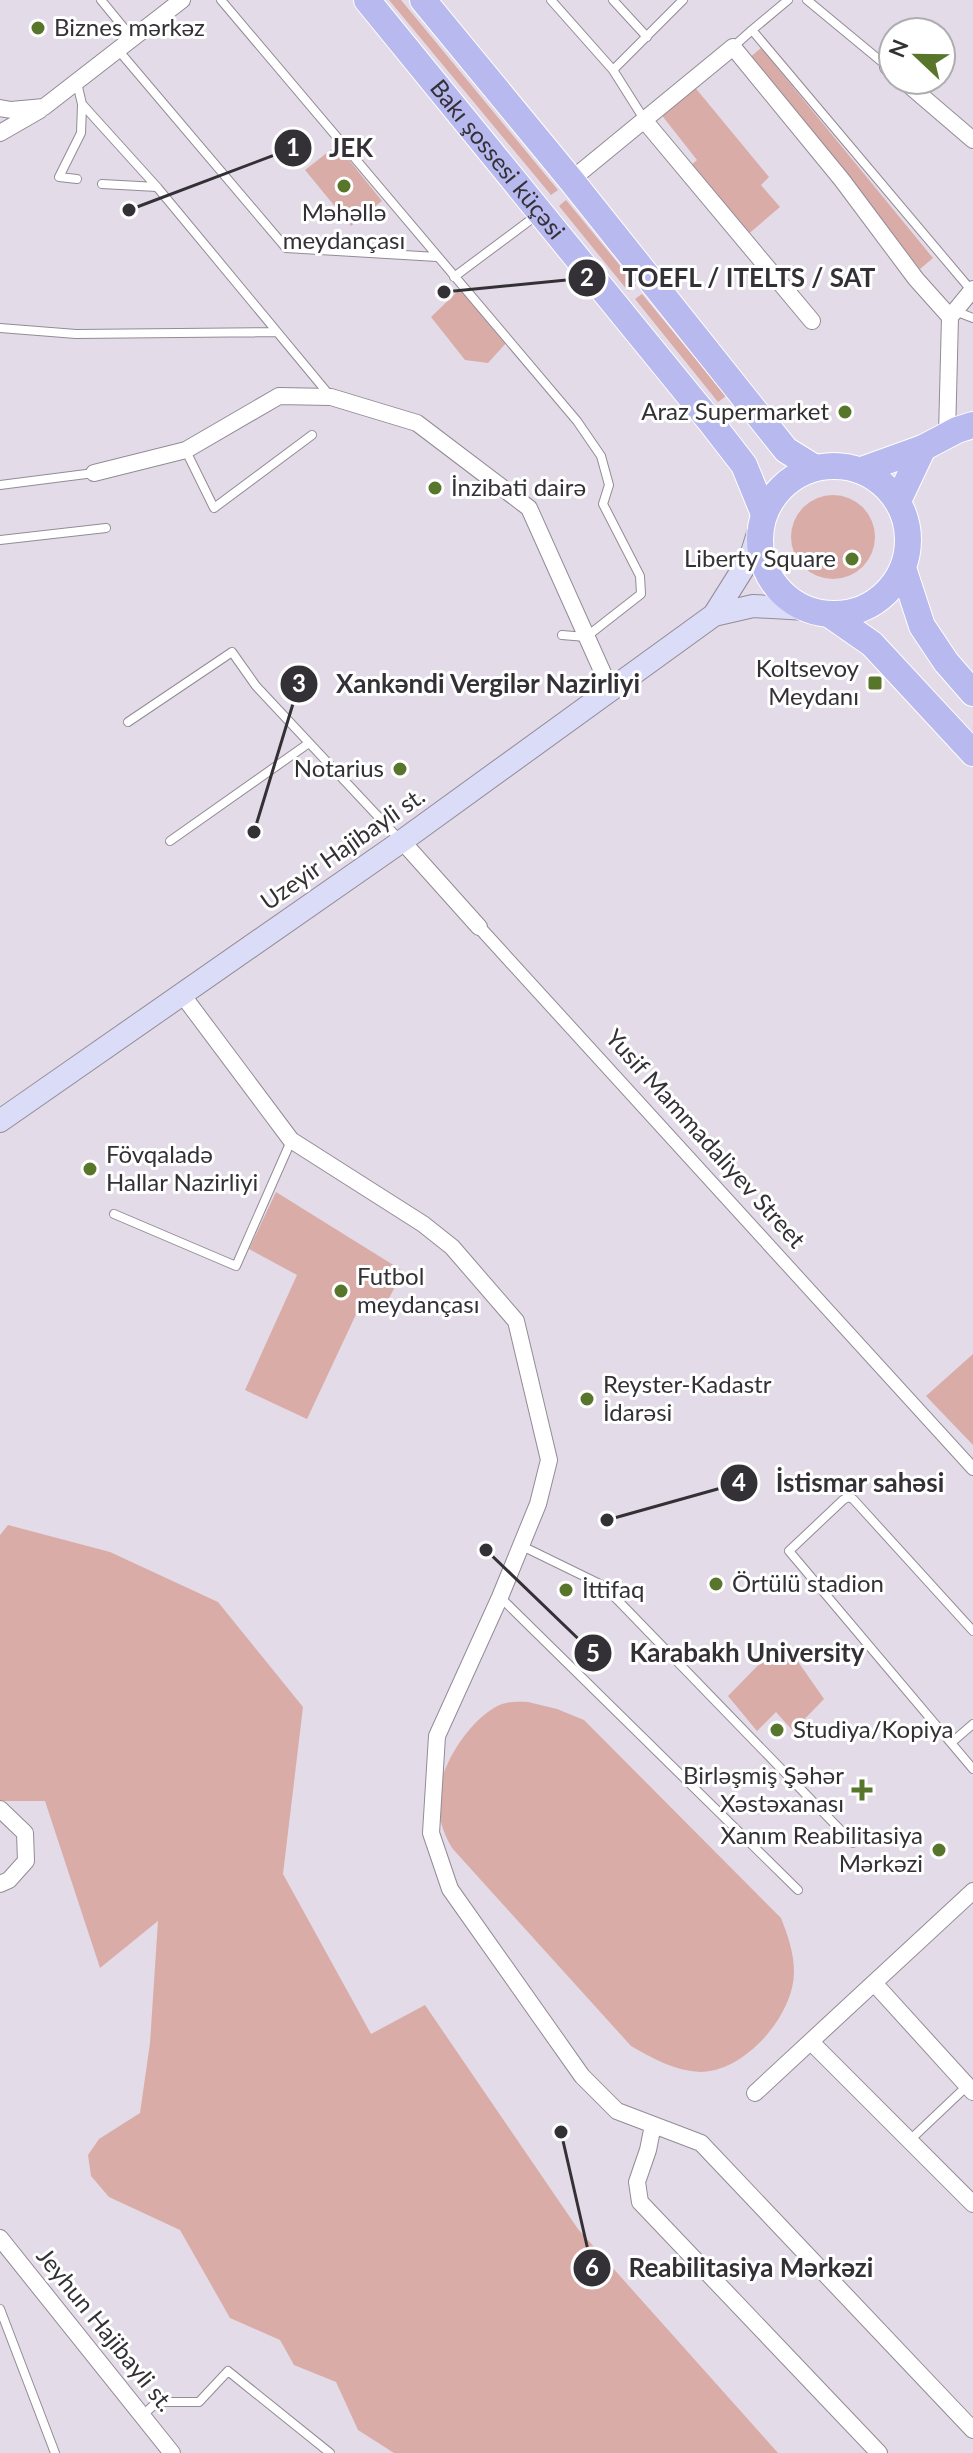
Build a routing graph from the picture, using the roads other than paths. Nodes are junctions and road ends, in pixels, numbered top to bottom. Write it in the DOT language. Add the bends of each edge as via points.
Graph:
graph roads {
  1 [pos="101,0"];
  2 [pos="182,0"];
  3 [pos="221,0"];
  4 [pos="367,0"];
  5 [pos="551,0"];
  6 [pos="613,0"];
  7 [pos="683,0"];
  8 [pos="788,0"];
  9 [pos="807,0"];
  10 [pos="429,7"];
  11 [pos="752,30"];
  12 [pos="647,37"];
  13 [pos="134,39"];
  14 [pos="733,47"];
  15 [pos="119,51"];
  16 [pos="877,58"];
  17 [pos="613,70"];
  18 [pos="77,83"];
  19 [pos="922,96"];
  20 [pos="82,104"];
  21 [pos="44,107"];
  22 [pos="0,108"];
  23 [pos="644,120"];
  24 [pos="0,133"];
  25 [pos="973,140"];
  26 [pos="77,179"];
  27 [pos="571,180"];
  28 [pos="102,184"];
  29 [pos="157,187"];
  30 [pos="541,212"];
  31 [pos="437,257"];
  32 [pos="454,277"];
  33 [pos="972,290"];
  34 [pos="952,314"];
  35 [pos="973,318"];
  36 [pos="812,321"];
  37 [pos="0,328"];
  38 [pos="277,332"];
  39 [pos="331,397"];
  40 [pos="973,425"];
  41 [pos="312,435"];
  42 [pos="947,435"];
  43 [pos="923,448"];
  44 [pos="186,450"];
  45 [pos="815,468"];
  46 [pos="862,470"];
  47 [pos="94,473"];
  48 [pos="0,485"];
  49 [pos="898,501"];
  50 [pos="764,514"];
  51 [pos="106,528"];
  52 [pos="0,540"];
  53 [pos="903,568"];
  54 [pos="818,612"];
  55 [pos="714,615"];
  56 [pos="562,635"];
  57 [pos="586,637"];
  58 [pos="611,691"];
  59 [pos="973,693"];
  60 [pos="128,722"];
  61 [pos="309,743"];
  62 [pos="973,753"];
  63 [pos="170,841"];
  64 [pos="402,841"];
  65 [pos="479,927"];
  66 [pos="181,993"];
  67 [pos="0,1121"];
  68 [pos="291,1140"];
  69 [pos="114,1214"];
  70 [pos="973,1469"];
  71 [pos="521,1546"];
  72 [pos="500,1597"];
  73 [pos="973,1631"];
  74 [pos="973,1724"];
  75 [pos="951,1743"];
  76 [pos="973,1769"];
  77 [pos="0,1809"];
  78 [pos="853,1843"];
  79 [pos="0,1884"];
  80 [pos="798,1890"];
  81 [pos="973,1891"];
  82 [pos="874,1983"];
  83 [pos="811,2042"];
  84 [pos="970,2089"];
  85 [pos="755,2093"];
  86 [pos="653,2125"];
  87 [pos="910,2140"];
  88 [pos="973,2204"];
  89 [pos="0,2238"];
  90 [pos="0,2309"];
  91 [pos="143,2415"];
  92 [pos="973,2430"];
  93 [pos="55,2453"];
  94 [pos="172,2453"];
  95 [pos="330,2453"];
  96 [pos="879,2453"];
  1 -- 13 [label="lane"];
  2 -- 13 [label="street"];
  3 -- 31 [label="lane"];
  4 -- 30 [label="main road, Bakı şossesi küçəsi"];
  5 -- 17 [label="lane"];
  6 -- 12 [label="lane"];
  7 -- 12 [label="lane"];
  8 -- 11 [label="lane"];
  9 -- 16 [label="lane"];
  10 -- 27 [label="main road, Bakı şossesi küçəsi"];
  11 -- 14 [label="lane"];
  11 -- 33 [label="lane"];
  12 -- 17 [label="lane"];
  13 -- 15 [label="street"];
  14 -- 23 [label="street"];
  14 -- 34 [label="street" via="916,279"];
  15 -- 18 [label="street"];
  15 -- 31 [label="lane" via="286,248"];
  17 -- 23 [label="lane"];
  18 -- 20 [label="lane"];
  18 -- 21 [label="street"];
  19 -- 25 [label="street"];
  20 -- 26 [label="lane" via="81,133 59,177"];
  20 -- 29 [label="lane"];
  21 -- 22 [label="street"];
  21 -- 24 [label="street"];
  23 -- 27 [label="street"];
  23 -- 36 [label="street"];
  27 -- 45 [label="main road, Bakı şossesi küçəsi" via="786,450"];
  28 -- 29 [label="lane"];
  29 -- 38 [label="lane"];
  30 -- 32 [label="lane"];
  30 -- 50 [label="main road, Bakı şossesi küçəsi" via="744,465"];
  31 -- 32 [label="lane"];
  32 -- 57 [label="lane" via="601,456 609,485 603,504 640,576 641,594"];
  33 -- 34 [label="street"];
  34 -- 35 [label="lane"];
  34 -- 42 [label="street"];
  37 -- 38 [label="lane" via="76,334"];
  38 -- 39 [label="lane"];
  39 -- 44 [label="street" via="279,396"];
  39 -- 57 [label="street" via="417,423 529,508"];
  40 -- 42 [label="main road"];
  41 -- 44 [label="lane" via="214,508"];
  42 -- 43 [label="main road"];
  43 -- 46 [label="main road"];
  43 -- 49 [label="main road"];
  44 -- 47 [label="street"];
  45 -- 46 [label="main road"];
  45 -- 50 [label="main road" via="793,478"];
  46 -- 49 [label="main road"];
  47 -- 48 [label="lane"];
  49 -- 53 [label="main road" via="908,547"];
  50 -- 54 [label="main road" via="762,560 772,580 787,597"];
  50 -- 55 [label="main road" via="751,556"];
  51 -- 52 [label="lane"];
  53 -- 54 [label="main road" via="873,603 852,612"];
  53 -- 59 [label="main road" via="922,626"];
  54 -- 55 [label="main road" via="753,606"];
  54 -- 62 [label="main road" via="872,644"];
  55 -- 58 [label="main road, Uzeyir Hajibayli st."];
  56 -- 57 [label="lane"];
  57 -- 58 [label="street"];
  58 -- 64 [label="main road, Uzeyir Hajibayli st."];
  60 -- 61 [label="lane" via="232,652"];
  61 -- 63 [label="lane"];
  61 -- 64 [label="lane"];
  64 -- 65 [label="street, Yusif Mammadaliyev Street"];
  64 -- 66 [label="main road, Uzeyir Hajibayli st."];
  65 -- 70 [label="street, Yusif Mammadaliyev Street"];
  66 -- 67 [label="main road, Uzeyir Hajibayli st."];
  66 -- 68 [label="street"];
  68 -- 69 [label="lane" via="236,1266"];
  68 -- 71 [label="street" via="452,1247 516,1321 549,1460"];
  71 -- 72 [label="street"];
  71 -- 78 [label="lane" via="604,1586"];
  72 -- 80 [label="lane"];
  72 -- 86 [label="street" via="437,1736 431,1833 450,1889 582,2076 617,2111"];
  73 -- 75 [label="lane" via="853,1499 843,1500 789,1551"];
  74 -- 75 [label="lane"];
  75 -- 76 [label="lane"];
  77 -- 79 [label="street" via="25,1833 26,1861"];
  81 -- 82 [label="street"];
  82 -- 83 [label="street"];
  82 -- 84 [label="street"];
  83 -- 85 [label="street"];
  83 -- 87 [label="street"];
  84 -- 87 [label="lane"];
  86 -- 92 [label="street" via="701,2143"];
  86 -- 96 [label="street" via="637,2182 640,2202"];
  87 -- 88 [label="street"];
  89 -- 91 [label="street, Jeyhun Hajibayli st."];
  90 -- 93 [label="lane"];
  91 -- 94 [label="street, Jeyhun Hajibayli st."];
  91 -- 95 [label="lane" via="157,2402 199,2402 228,2371"];
}
